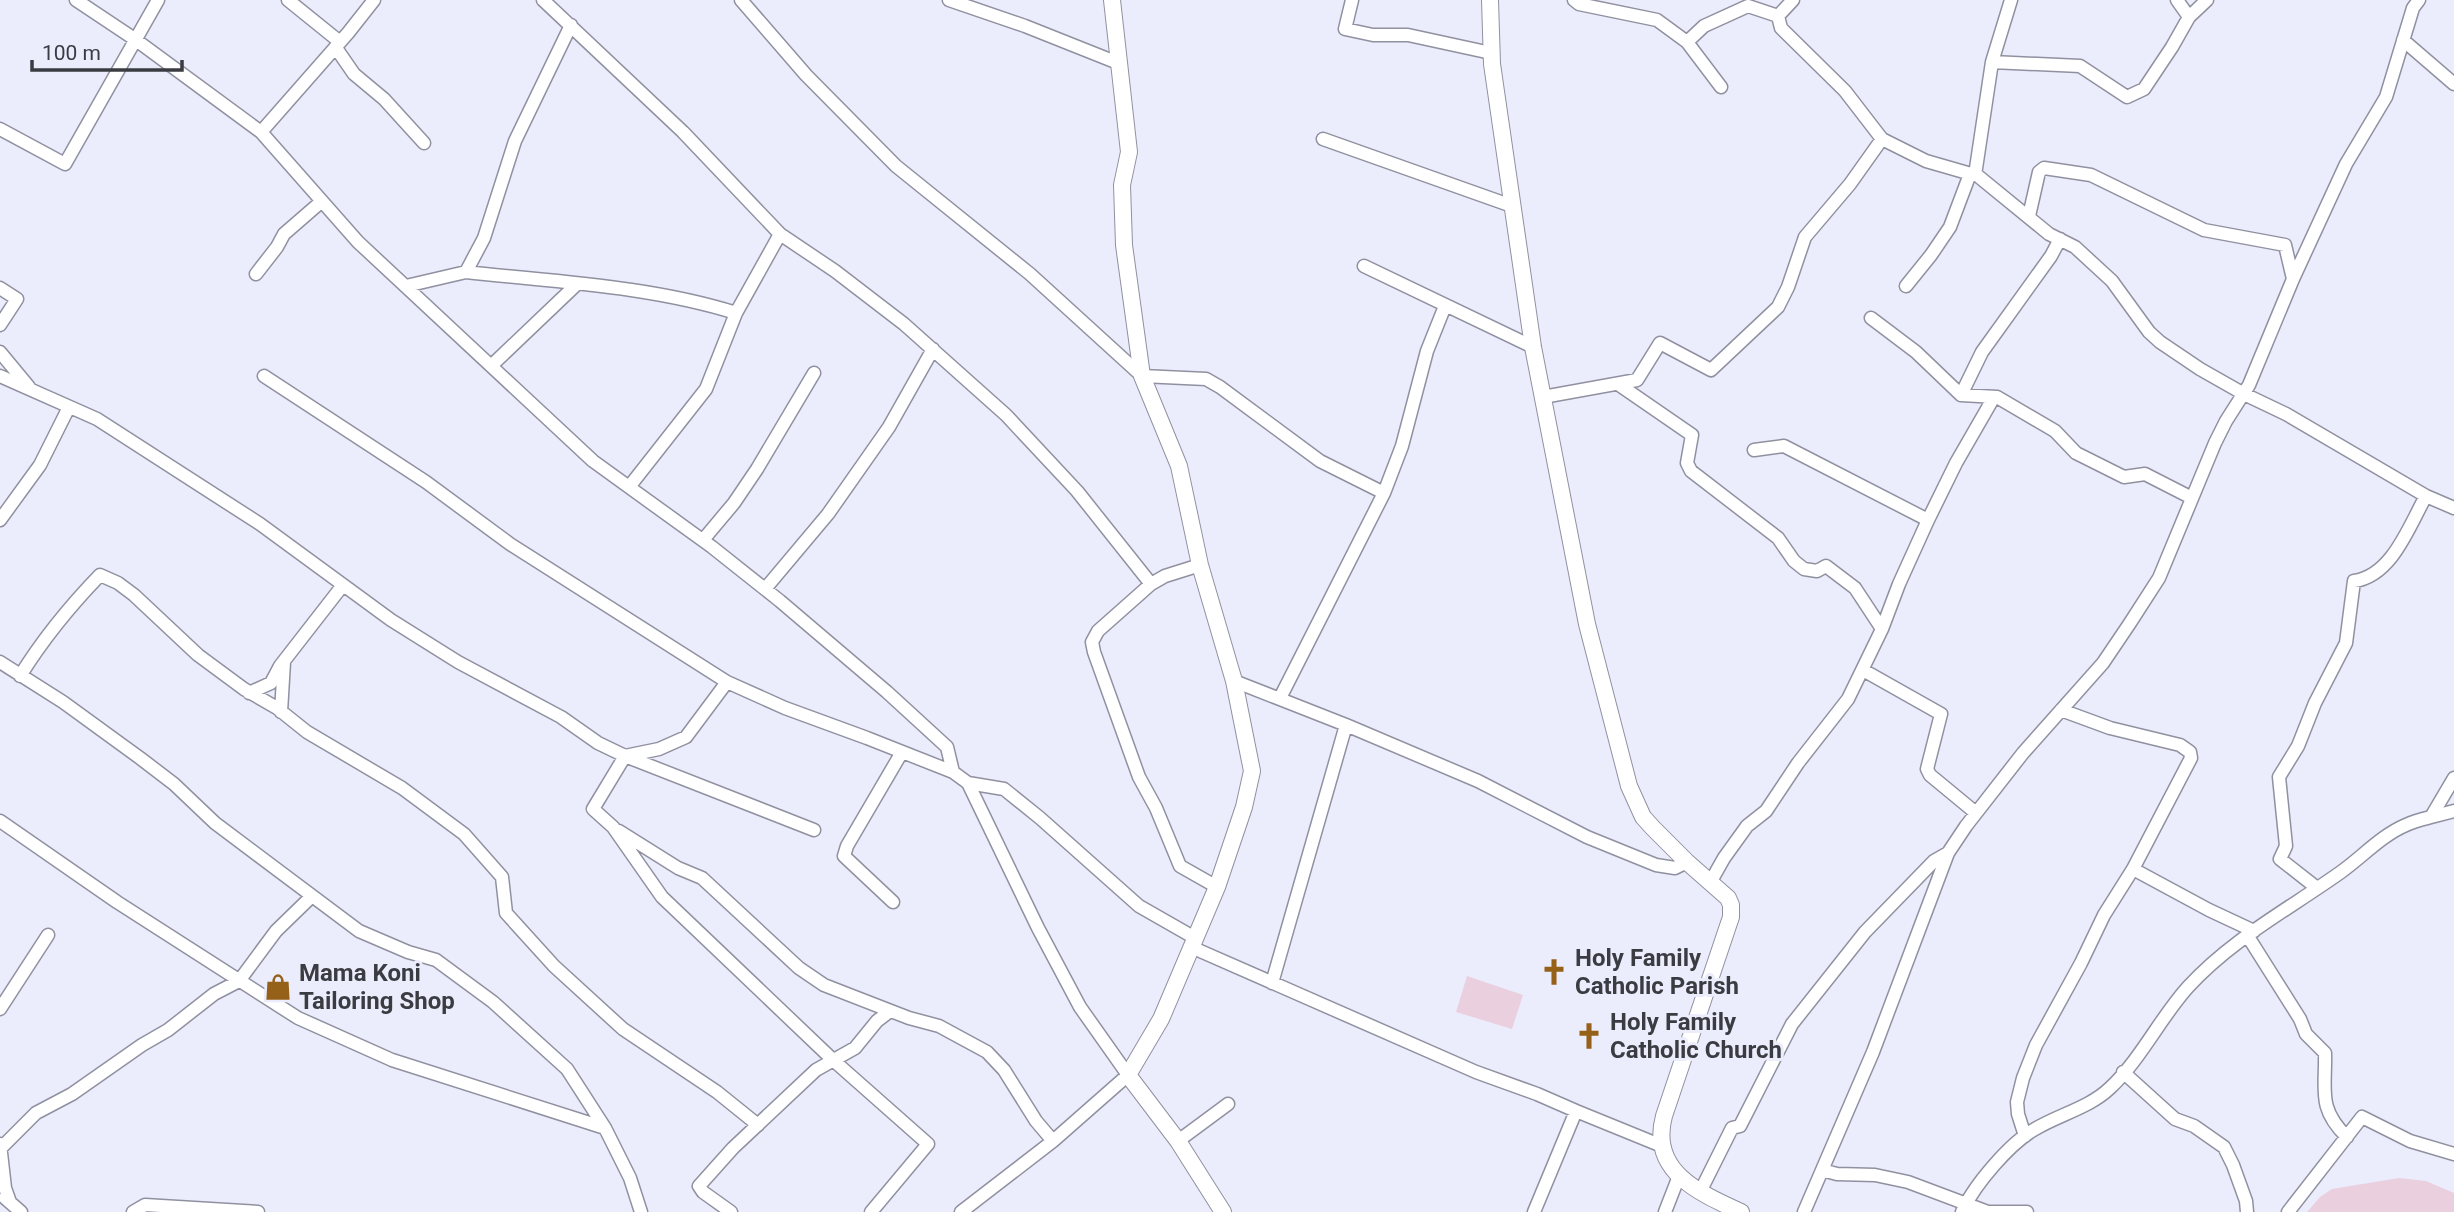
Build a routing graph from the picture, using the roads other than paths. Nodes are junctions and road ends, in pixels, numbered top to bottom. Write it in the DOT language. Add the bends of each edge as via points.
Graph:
graph roads {
  1 [pos="76,0"];
  2 [pos="158,0"];
  3 [pos="288,0"];
  4 [pos="374,0"];
  5 [pos="543,0"];
  6 [pos="741,0"];
  7 [pos="949,0"];
  8 [pos="1112,0"];
  9 [pos="1352,0"];
  10 [pos="1490,0"];
  11 [pos="1574,0"];
  12 [pos="1793,0"];
  13 [pos="2011,0"];
  14 [pos="2177,0"];
  15 [pos="2207,0"];
  16 [pos="2419,0"];
  17 [pos="1778,16"];
  18 [pos="2189,16"];
  19 [pos="570,25"];
  20 [pos="136,40"];
  21 [pos="2403,40"];
  22 [pos="1687,42"];
  23 [pos="338,45"];
  24 [pos="1491,53"];
  25 [pos="1992,62"];
  26 [pos="1118,64"];
  27 [pos="2454,84"];
  28 [pos="1721,87"];
  29 [pos="0,129"];
  30 [pos="261,132"];
  31 [pos="1323,139"];
  32 [pos="1882,139"];
  33 [pos="424,143"];
  34 [pos="1973,175"];
  35 [pos="322,201"];
  36 [pos="1512,206"];
  37 [pos="2029,216"];
  38 [pos="780,234"];
  39 [pos="2060,239"];
  40 [pos="1364,266"];
  41 [pos="466,272"];
  42 [pos="256,274"];
  43 [pos="2293,279"];
  44 [pos="577,284"];
  45 [pos="406,286"];
  46 [pos="1906,286"];
  47 [pos="0,288"];
  48 [pos="1445,306"];
  49 [pos="736,313"];
  50 [pos="1871,318"];
  51 [pos="0,325"];
  52 [pos="1533,347"];
  53 [pos="933,349"];
  54 [pos="0,352"];
  55 [pos="491,366"];
  56 [pos="814,373"];
  57 [pos="0,376"];
  58 [pos="264,376"];
  59 [pos="1142,376"];
  60 [pos="1618,384"];
  61 [pos="33,391"];
  62 [pos="2244,394"];
  63 [pos="1961,396"];
  64 [pos="1543,397"];
  65 [pos="1994,397"];
  66 [pos="69,407"];
  67 [pos="1754,450"];
  68 [pos="629,487"];
  69 [pos="1384,493"];
  70 [pos="2426,496"];
  71 [pos="2192,498"];
  72 [pos="2454,508"];
  73 [pos="0,520"];
  74 [pos="1928,520"];
  75 [pos="703,540"];
  76 [pos="1200,565"];
  77 [pos="1151,584"];
  78 [pos="343,585"];
  79 [pos="765,589"];
  80 [pos="1882,629"];
  81 [pos="284,661"];
  82 [pos="0,662"];
  83 [pos="1863,670"];
  84 [pos="20,676"];
  85 [pos="1234,681"];
  86 [pos="727,682"];
  87 [pos="250,693"];
  88 [pos="1280,698"];
  89 [pos="2061,710"];
  90 [pos="281,712"];
  91 [pos="1346,725"];
  92 [pos="902,752"];
  93 [pos="625,756"];
  94 [pos="953,772"];
  95 [pos="2454,778"];
  96 [pos="968,783"];
  97 [pos="2454,811"];
  98 [pos="1976,813"];
  99 [pos="2431,817"];
  100 [pos="0,821"];
  101 [pos="613,827"];
  102 [pos="814,830"];
  103 [pos="1948,853"];
  104 [pos="1687,862"];
  105 [pos="2133,869"];
  106 [pos="1711,881"];
  107 [pos="1217,887"];
  108 [pos="2316,888"];
  109 [pos="312,896"];
  110 [pos="893,902"];
  111 [pos="2250,933"];
  112 [pos="48,935"];
  113 [pos="1193,942"];
  114 [pos="239,981"];
  115 [pos="1272,983"];
  116 [pos="0,1009"];
  117 [pos="890,1012"];
  118 [pos="833,1060"];
  119 [pos="2123,1072"];
  120 [pos="1128,1074"];
  121 [pos="1228,1104"];
  122 [pos="1576,1111"];
  123 [pos="758,1125"];
  124 [pos="605,1128"];
  125 [pos="2025,1136"];
  126 [pos="2347,1137"];
  127 [pos="1053,1141"];
  128 [pos="1178,1141"];
  129 [pos="1662,1146"];
  130 [pos="0,1147"];
  131 [pos="2454,1154"];
  132 [pos="1822,1170"];
  133 [pos="1679,1176"];
  134 [pos="0,1192"];
  135 [pos="1700,1192"];
  136 [pos="10,1202"];
  137 [pos="1964,1207"];
  138 [pos="21,1212"];
  139 [pos="133,1212"];
  140 [pos="258,1212"];
  141 [pos="641,1212"];
  142 [pos="731,1212"];
  143 [pos="871,1212"];
  144 [pos="961,1212"];
  145 [pos="1223,1212"];
  146 [pos="1534,1212"];
  147 [pos="1665,1212"];
  148 [pos="1741,1212"];
  149 [pos="1804,1212"];
  150 [pos="2027,1212"];
  151 [pos="2247,1212"];
  152 [pos="2288,1212"];
  1 -- 20 [label="street"];
  2 -- 20 [label="street"];
  3 -- 23 [label="street"];
  4 -- 23 [label="street"];
  5 -- 19 [label="street"];
  6 -- 59 [label="street" via="806,75 896,166 1030,274"];
  7 -- 26 [label="street"];
  8 -- 26 [label="street"];
  9 -- 24 [label="street" via="1345,29 1408,35"];
  10 -- 24 [label="street"];
  11 -- 22 [label="street" via="1657,20"];
  12 -- 17 [label="street"];
  13 -- 25 [label="street"];
  14 -- 18 [label="street"];
  15 -- 18 [label="street"];
  16 -- 21 [label="street"];
  17 -- 22 [label="street" via="1748,6 1704,26"];
  17 -- 32 [label="street" via="1780,28 1844,91"];
  18 -- 25 [label="street" via="2144,89 2127,97 2080,66"];
  19 -- 38 [label="street" via="683,132"];
  19 -- 41 [label="street" via="515,141 484,238"];
  20 -- 29 [label="street" via="65,164"];
  20 -- 30 [label="street"];
  21 -- 27 [label="street"];
  21 -- 43 [label="street" via="2386,97 2346,164"];
  22 -- 28 [label="street"];
  23 -- 30 [label="street"];
  23 -- 33 [label="street" via="354,74"];
  24 -- 36 [label="street"];
  25 -- 34 [label="street"];
  26 -- 59 [label="street" via="1129,152 1122,185 1124,245"];
  30 -- 35 [label="street"];
  31 -- 36 [label="street"];
  32 -- 34 [label="street" via="1926,161"];
  32 -- 60 [label="street" via="1805,237 1778,307 1711,370 1660,343 1637,380"];
  34 -- 37 [label="street"];
  34 -- 46 [label="street" via="1950,227"];
  35 -- 42 [label="street" via="284,234"];
  35 -- 45 [label="street"];
  36 -- 52 [label="street"];
  37 -- 39 [label="street"];
  37 -- 43 [label="street" via="2044,167 2091,175 2204,230 2285,245"];
  38 -- 49 [label="street"];
  38 -- 53 [label="street"];
  39 -- 62 [label="street" via="2103,271 2160,342"];
  39 -- 63 [label="street" via="1982,352"];
  40 -- 48 [label="street"];
  41 -- 44 [label="street"];
  41 -- 45 [label="street"];
  43 -- 62 [label="street"];
  44 -- 49 [label="street" via="704,303"];
  44 -- 55 [label="street"];
  45 -- 55 [label="street"];
  47 -- 51 [label="street" via="17,299"];
  48 -- 52 [label="street"];
  48 -- 69 [label="street"];
  49 -- 68 [label="street" via="706,389"];
  50 -- 63 [label="street" via="1916,352"];
  52 -- 64 [label="street"];
  53 -- 77 [label="street" via="1060,471"];
  53 -- 79 [label="street" via="889,427 828,514"];
  54 -- 61 [label="street"];
  55 -- 68 [label="street" via="593,461"];
  56 -- 75 [label="street" via="757,469"];
  57 -- 61 [label="street"];
  58 -- 86 [label="street" via="426,482 510,544"];
  59 -- 69 [label="street" via="1206,379 1320,461"];
  59 -- 76 [label="street" via="1179,466"];
  60 -- 64 [label="street"];
  60 -- 80 [label="street" via="1692,435 1687,463 1691,471 1778,538 1804,569 1817,571 1826,566 1848,583"];
  61 -- 66 [label="street"];
  62 -- 70 [label="street"];
  62 -- 71 [label="street" via="2225,421"];
  63 -- 65 [label="street"];
  64 -- 104 [label="street" via="1587,624 1629,786 1643,817"];
  65 -- 71 [label="street" via="2055,431 2076,453 2124,477 2145,474"];
  65 -- 74 [label="street"];
  66 -- 73 [label="street" via="40,465"];
  66 -- 78 [label="street" via="97,419 260,524"];
  67 -- 74 [label="street" via="1784,446"];
  68 -- 75 [label="street"];
  69 -- 88 [label="street"];
  70 -- 72 [label="street"];
  70 -- 108 [label="street" via="2394,554 2368,579 2354,581 2346,643 2279,777 2286,846 2280,859"];
  71 -- 89 [label="street" via="2159,578 2103,663"];
  74 -- 80 [label="street"];
  75 -- 79 [label="street"];
  76 -- 77 [label="street"];
  76 -- 85 [label="street"];
  77 -- 107 [label="street" via="1098,631 1092,642 1094,652 1139,777 1180,866"];
  78 -- 81 [label="street"];
  78 -- 93 [label="street" via="458,662"];
  79 -- 94 [label="street" via="947,747"];
  80 -- 83 [label="street"];
  81 -- 87 [label="street" via="271,683"];
  81 -- 90 [label="street"];
  82 -- 84 [label="street"];
  83 -- 98 [label="street" via="1941,714 1927,769"];
  83 -- 106 [label="street" via="1841,710 1766,811 1738,838"];
  84 -- 87 [label="street" via="46,636 100,575 134,595 198,655"];
  84 -- 109 [label="street" via="149,764 215,823"];
  85 -- 88 [label="street"];
  85 -- 107 [label="street" via="1251,771"];
  86 -- 92 [label="street"];
  86 -- 93 [label="street" via="686,737"];
  87 -- 90 [label="street"];
  88 -- 91 [label="street"];
  89 -- 98 [label="street"];
  89 -- 105 [label="street" via="2190,751 2189,764"];
  90 -- 123 [label="street" via="402,788 464,834 502,877 506,913 554,966 623,1029"];
  91 -- 104 [label="street" via="1478,780 1587,837 1656,865 1675,868"];
  91 -- 115 [label="street"];
  92 -- 94 [label="street"];
  92 -- 110 [label="street" via="844,856"];
  93 -- 101 [label="street" via="593,809"];
  93 -- 102 [label="street"];
  94 -- 96 [label="street"];
  95 -- 99 [label="street"];
  96 -- 113 [label="street" via="1004,789 1139,906"];
  96 -- 120 [label="street" via="1080,1007"];
  97 -- 99 [label="street"];
  98 -- 103 [label="street"];
  99 -- 108 [label="street" via="2405,825"];
  100 -- 114 [label="street"];
  101 -- 117 [label="street" via="702,878 811,976"];
  101 -- 118 [label="street" via="662,897"];
  103 -- 132 [label="street" via="1873,1052"];
  103 -- 135 [label="street" via="1934,861 1866,932 1792,1024"];
  104 -- 106 [label="street"];
  105 -- 111 [label="street"];
  105 -- 125 [label="street" via="2104,915 2028,1063 2017,1102"];
  106 -- 129 [label="street" via="1729,900 1731,917 1664,1116"];
  107 -- 113 [label="street"];
  108 -- 111 [label="street"];
  109 -- 114 [label="street" via="276,931"];
  109 -- 124 [label="street" via="359,931 436,960 493,1002 567,1069"];
  111 -- 119 [label="street" via="2187,988"];
  111 -- 126 [label="street" via="2305,1034 2325,1053 2324,1103 2334,1125"];
  112 -- 116 [label="street"];
  113 -- 115 [label="street"];
  113 -- 120 [label="street" via="1161,1019"];
  114 -- 124 [label="street" via="298,1018 392,1060"];
  114 -- 130 [label="street" via="72,1094 36,1112"];
  115 -- 122 [label="street"];
  117 -- 118 [label="street" via="858,1046"];
  117 -- 127 [label="street" via="939,1026 987,1052"];
  118 -- 123 [label="street" via="816,1070"];
  118 -- 143 [label="street" via="929,1144"];
  119 -- 125 [label="street" via="2094,1100"];
  119 -- 151 [label="street" via="2175,1119 2224,1147"];
  120 -- 127 [label="street"];
  120 -- 128 [label="street"];
  121 -- 128 [label="street"];
  122 -- 129 [label="street"];
  122 -- 146 [label="street"];
  123 -- 142 [label="street" via="699,1185"];
  124 -- 141 [label="street"];
  125 -- 137 [label="street"];
  126 -- 131 [label="street" via="2362,1117 2410,1141"];
  126 -- 152 [label="street"];
  127 -- 144 [label="street"];
  128 -- 145 [label="street"];
  129 -- 133 [label="street"];
  130 -- 136 [label="street"];
  132 -- 137 [label="street" via="1890,1178"];
  132 -- 149 [label="street"];
  133 -- 135 [label="street"];
  133 -- 147 [label="street"];
  134 -- 136 [label="street"];
  135 -- 148 [label="street"];
  136 -- 138 [label="street"];
  137 -- 150 [label="street"];
  139 -- 140 [label="street" via="145,1205"];
}
